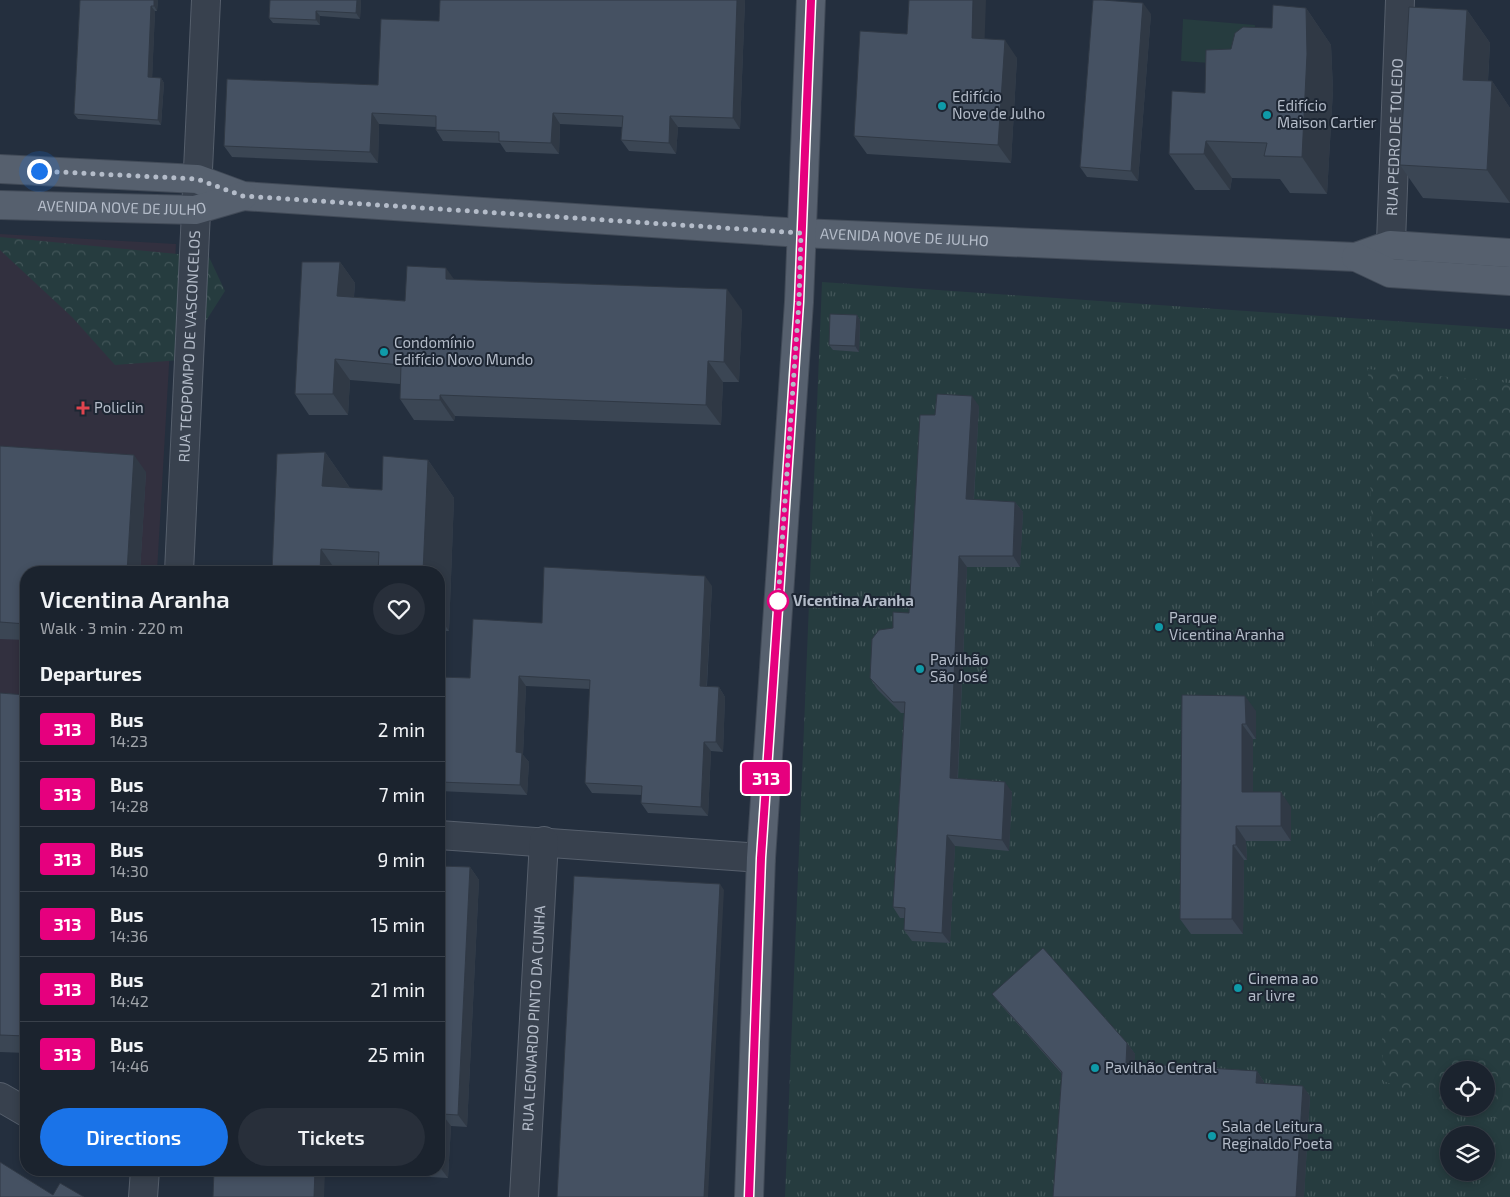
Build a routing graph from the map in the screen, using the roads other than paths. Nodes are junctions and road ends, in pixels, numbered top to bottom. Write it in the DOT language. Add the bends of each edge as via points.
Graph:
graph roads {
  1 [pos="206,0"];
  2 [pos="811,0"];
  3 [pos="1400,0"];
  4 [pos="0,169"];
  5 [pos="197,179"];
  6 [pos="243,196"];
  7 [pos="0,205"];
  8 [pos="195,210"];
  9 [pos="801,233"];
  10 [pos="1390,245"];
  11 [pos="1510,253"];
  12 [pos="1356,257"];
  13 [pos="1390,274"];
  14 [pos="1510,281"];
  15 [pos="179,566"];
  16 [pos="445,834"];
  17 [pos="544,841"];
  18 [pos="761,858"];
  19 [pos="0,1097"];
  20 [pos="20,1109"];
  21 [pos="524,1197"];
  22 [pos="749,1197"];
  1 -- 5 [label="street, RUA TEOPOMPO DE VASCONCELOS"];
  2 -- 9 [label="main road"];
  3 -- 10 [label="street, RUA PEDRO DE TOLEDO"];
  4 -- 5 [label="main road, AVENIDA NOVE DE JULHO"];
  5 -- 6 [label="main road, AVENIDA NOVE DE JULHO"];
  5 -- 8 [label="street, RUA TEOPOMPO DE VASCONCELOS"];
  6 -- 8 [label="main road, AVENIDA NOVE DE JULHO"];
  6 -- 9 [label="main road, AVENIDA NOVE DE JULHO"];
  7 -- 8 [label="main road, AVENIDA NOVE DE JULHO"];
  8 -- 15 [label="street, RUA TEOPOMPO DE VASCONCELOS"];
  9 -- 12 [label="main road, AVENIDA NOVE DE JULHO"];
  9 -- 18 [label="main road"];
  10 -- 11 [label="main road, AVENIDA NOVE DE JULHO"];
  10 -- 12 [label="main road, AVENIDA NOVE DE JULHO"];
  10 -- 13 [label="street, RUA PEDRO DE TOLEDO"];
  12 -- 13 [label="main road, AVENIDA NOVE DE JULHO"];
  13 -- 14 [label="main road, AVENIDA NOVE DE JULHO"];
  16 -- 17 [label="street"];
  17 -- 18 [label="street"];
  17 -- 21 [label="street, RUA LEONARDO PINTO DA CUNHA"];
  18 -- 22 [label="main road"];
  19 -- 20 [label="street"];
}
